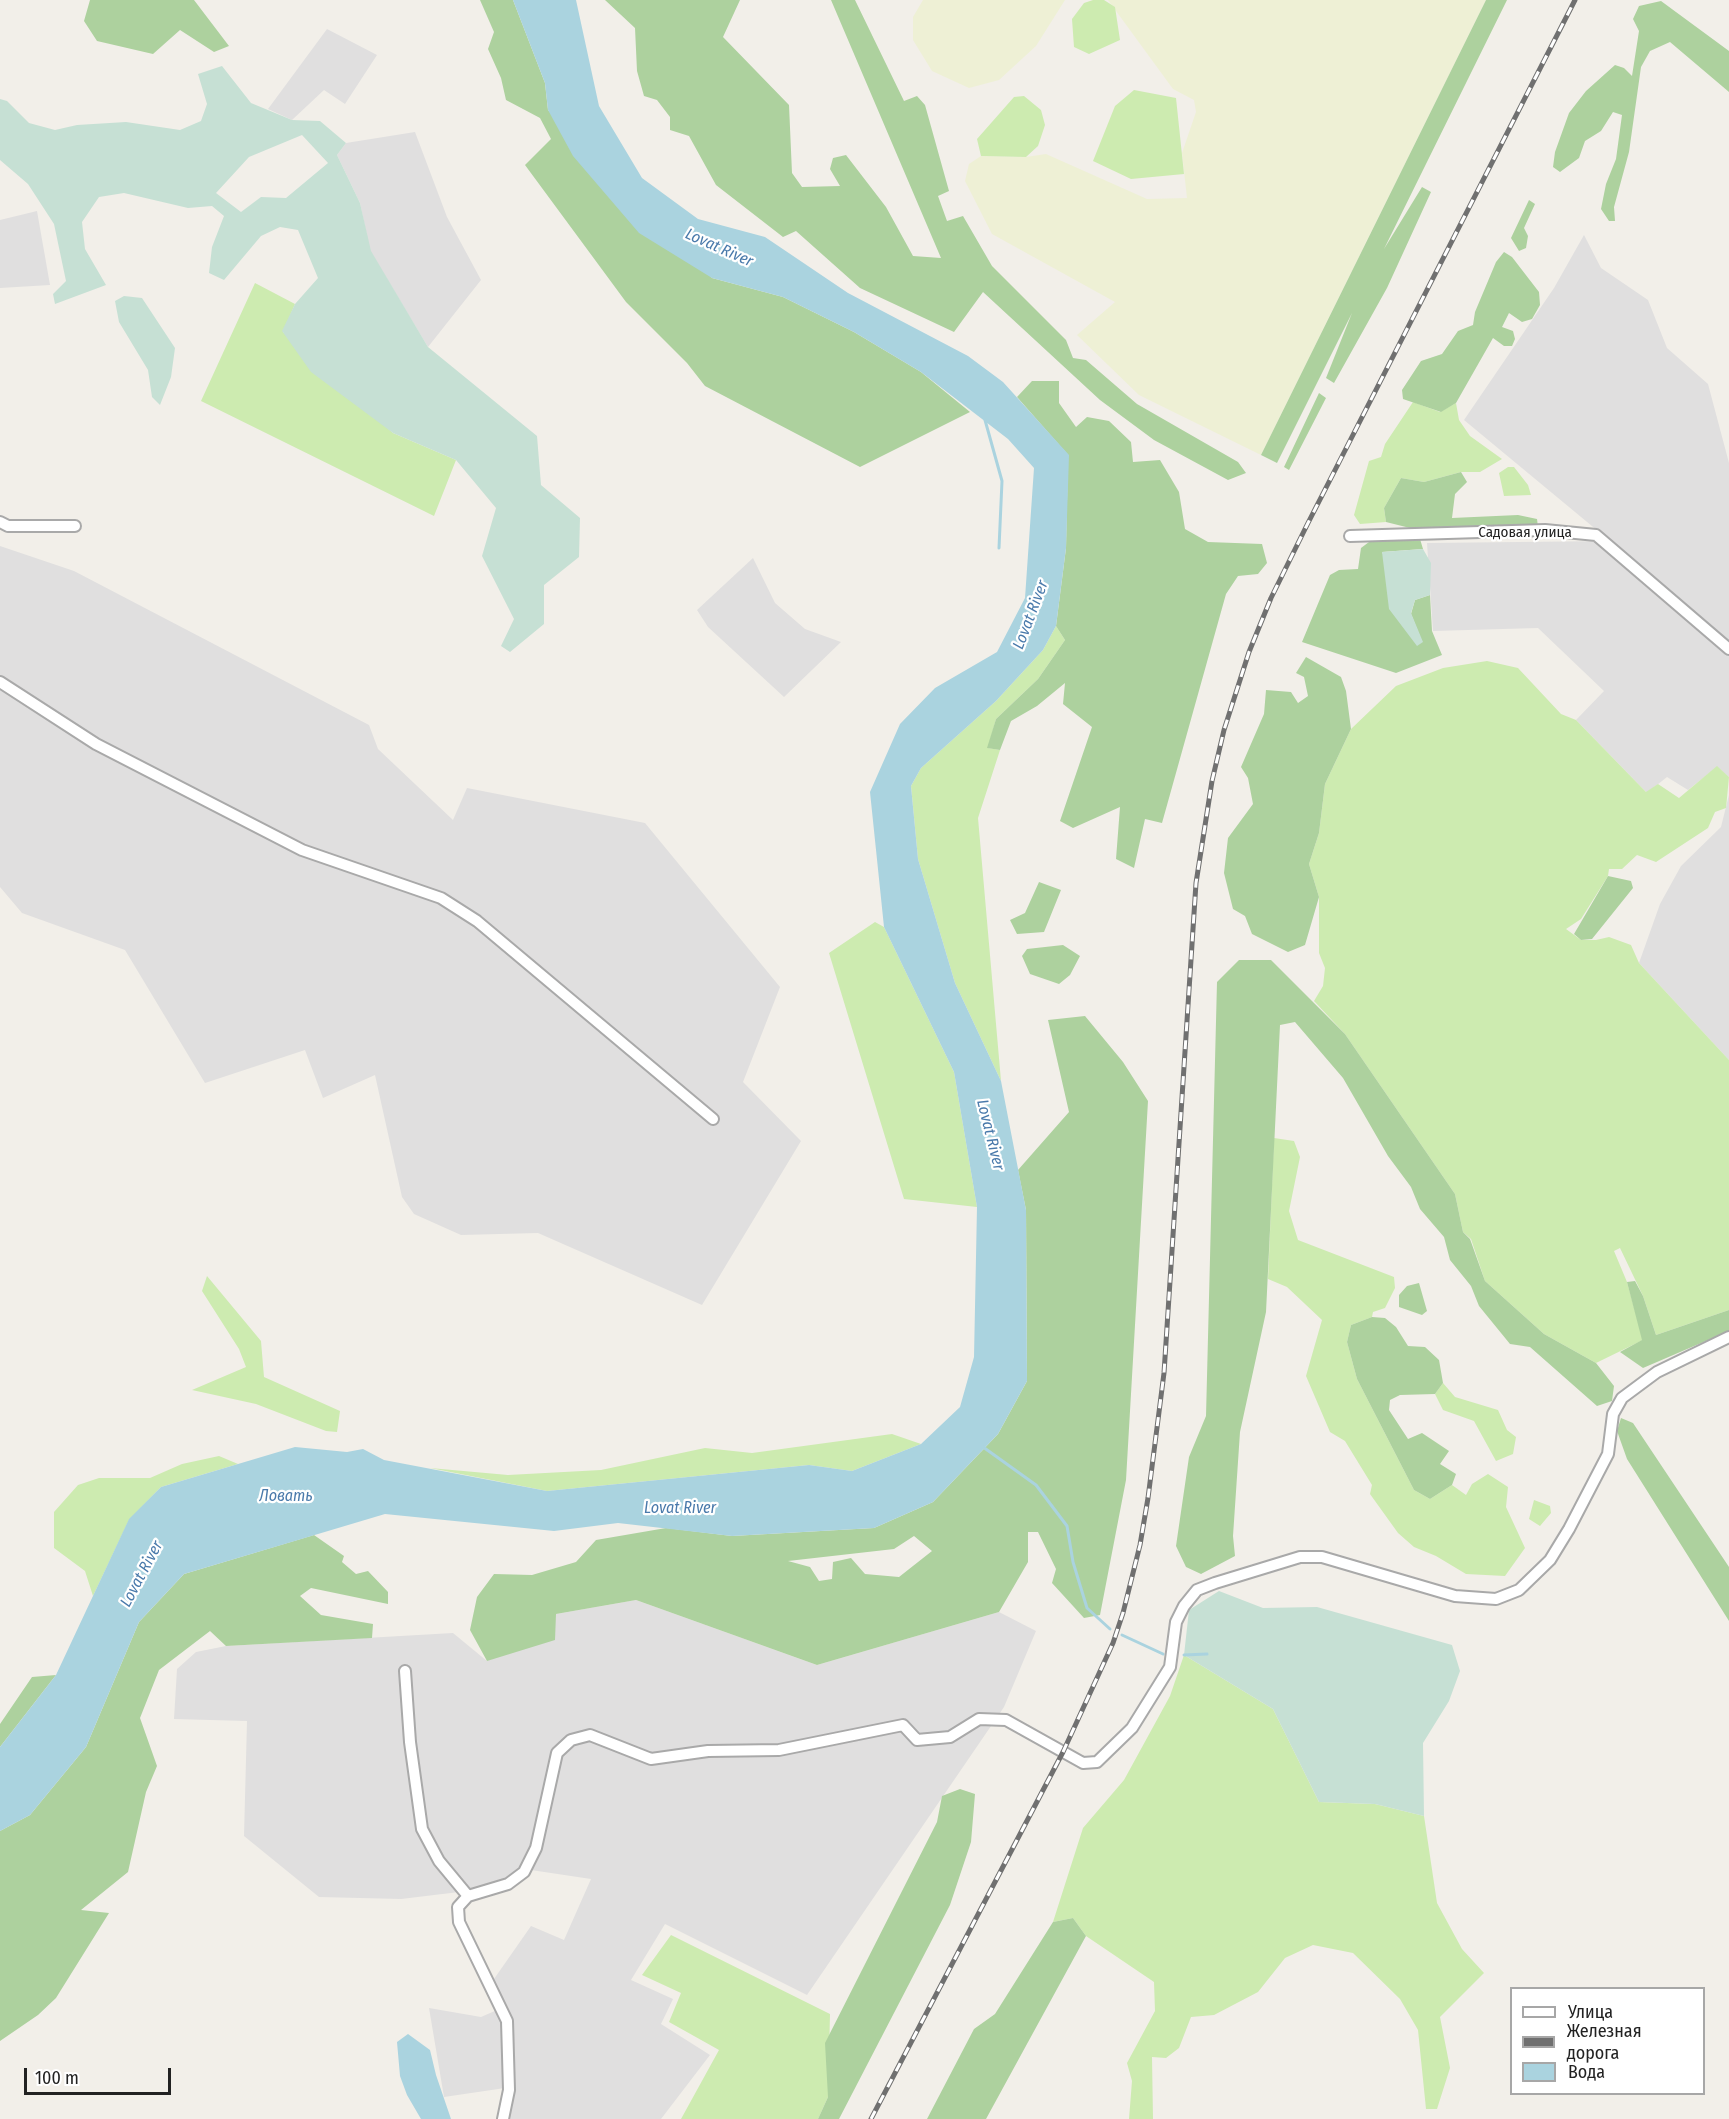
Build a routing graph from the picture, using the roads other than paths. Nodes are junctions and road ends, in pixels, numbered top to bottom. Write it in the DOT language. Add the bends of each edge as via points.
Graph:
graph roads {
  1 [pos="0,522"];
  2 [pos="75,526"];
  3 [pos="1350,536"];
  4 [pos="1729,649"];
  5 [pos="0,682"];
  6 [pos="713,1119"];
  7 [pos="1729,1337"];
  8 [pos="405,1671"];
  9 [pos="468,1896"];
  10 [pos="503,2119"];
  1 -- 2 [label="street" via="8,526"];
  3 -- 4 [label="street, Садовая улица" via="1545,530 1596,535"];
  5 -- 6 [label="street" via="96,744 302,850 441,898 477,921"];
  7 -- 9 [label="street" via="1657,1372 1622,1398 1613,1414 1608,1454 1569,1529 1550,1560 1520,1590 1496,1599 1455,1596 1322,1557 1300,1557 1197,1590 1176,1622 1170,1668 1132,1728 1097,1762 1083,1763 1006,1720 979,1719 950,1737 917,1740 903,1725 779,1750 708,1751 651,1759 590,1735 571,1740 557,1753 536,1848 524,1872 508,1884"];
  8 -- 9 [label="street" via="422,1829 439,1861"];
  9 -- 10 [label="street" via="458,1907 459,1922 507,2021 509,2090"];
}
